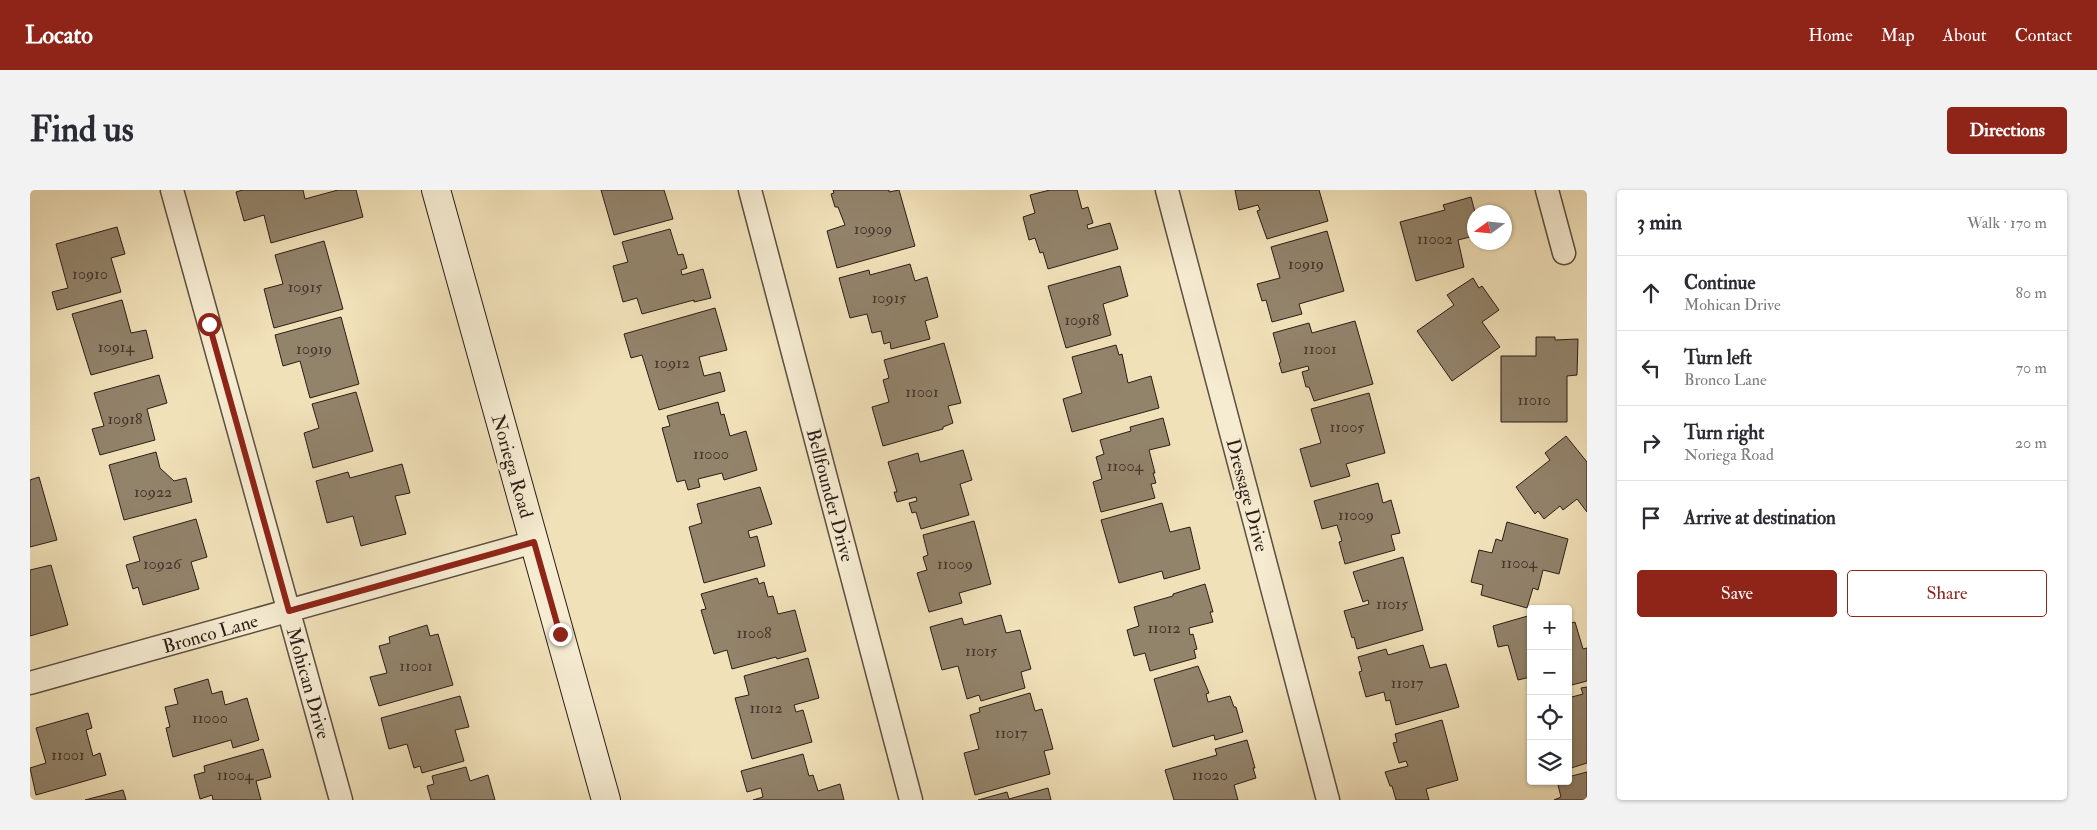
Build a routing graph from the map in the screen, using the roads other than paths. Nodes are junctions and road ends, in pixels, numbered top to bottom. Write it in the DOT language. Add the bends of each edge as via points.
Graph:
graph roads {
  1 [pos="172,190"];
  2 [pos="436,190"];
  3 [pos="750,190"];
  4 [pos="1167,190"];
  5 [pos="1547,190"];
  6 [pos="1564,253"];
  7 [pos="534,542"];
  8 [pos="289,611"];
  9 [pos="30,683"];
  10 [pos="341,800"];
  11 [pos="606,800"];
  12 [pos="911,800"];
  13 [pos="1328,800"];
  1 -- 8 [label="street, Mohican Drive"];
  2 -- 7 [label="street, Noriega Road"];
  3 -- 12 [label="street, Bellfounder Drive"];
  4 -- 13 [label="street, Dressage Drive"];
  5 -- 6 [label="street"];
  7 -- 8 [label="street, Bronco Lane"];
  7 -- 11 [label="street, Noriega Road"];
  8 -- 9 [label="street, Bronco Lane"];
  8 -- 10 [label="street, Mohican Drive"];
}
